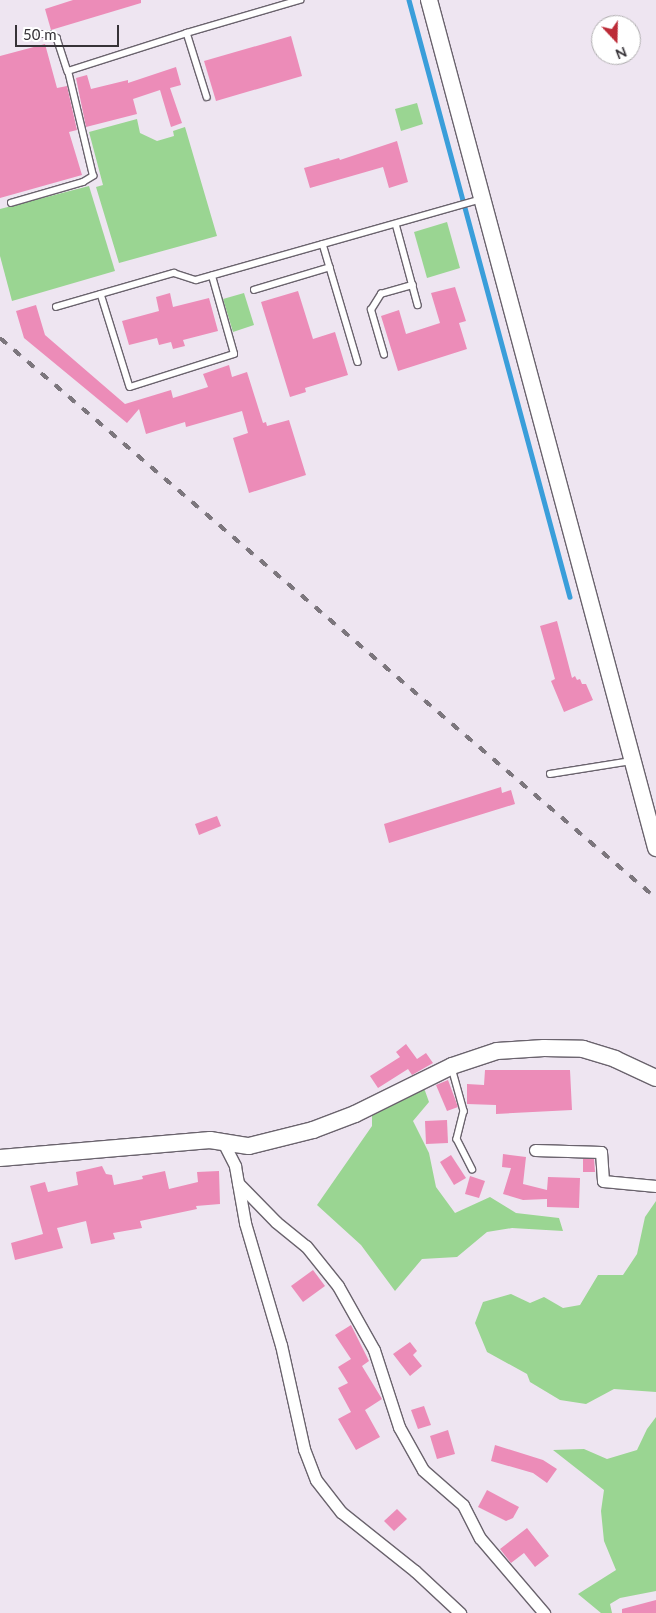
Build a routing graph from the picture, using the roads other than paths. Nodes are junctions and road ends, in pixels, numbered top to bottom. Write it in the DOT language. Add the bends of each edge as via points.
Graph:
graph roads {
  1 [pos="300,0"];
  2 [pos="429,0"];
  3 [pos="187,33"];
  4 [pos="40,34"];
  5 [pos="68,71"];
  6 [pos="206,97"];
  7 [pos="482,200"];
  8 [pos="11,203"];
  9 [pos="396,224"];
  10 [pos="323,244"];
  11 [pos="330,266"];
  12 [pos="212,276"];
  13 [pos="412,285"];
  14 [pos="254,290"];
  15 [pos="101,294"];
  16 [pos="418,305"];
  17 [pos="56,307"];
  18 [pos="384,354"];
  19 [pos="358,362"];
  20 [pos="633,761"];
  21 [pos="550,774"];
  22 [pos="656,848"];
  23 [pos="452,1066"];
  24 [pos="656,1078"];
  25 [pos="223,1142"];
  26 [pos="535,1150"];
  27 [pos="0,1158"];
  28 [pos="472,1169"];
  29 [pos="238,1183"];
  30 [pos="656,1186"];
  31 [pos="460,1613"];
  32 [pos="544,1613"];
  1 -- 3 [label="lane"];
  2 -- 7 [label="street"];
  3 -- 5 [label="lane"];
  3 -- 6 [label="lane"];
  4 -- 5 [label="lane" via="57,38"];
  5 -- 8 [label="lane" via="93,176 83,182"];
  7 -- 9 [label="lane"];
  7 -- 20 [label="street"];
  9 -- 10 [label="lane"];
  9 -- 13 [label="lane"];
  10 -- 11 [label="lane"];
  10 -- 12 [label="lane"];
  11 -- 14 [label="lane"];
  11 -- 19 [label="lane"];
  12 -- 15 [label="lane" via="196,280 174,273"];
  12 -- 15 [label="lane" via="234,354 130,387"];
  13 -- 16 [label="lane"];
  13 -- 18 [label="lane" via="381,294 371,310"];
  15 -- 17 [label="lane"];
  20 -- 21 [label="lane"];
  20 -- 22 [label="street"];
  23 -- 24 [label="street" via="497,1051 583,1049 615,1059"];
  23 -- 25 [label="street" via="355,1114 313,1130 250,1146"];
  23 -- 28 [label="lane" via="464,1111 457,1138"];
  25 -- 27 [label="street" via="210,1140"];
  25 -- 29 [label="street" via="235,1166"];
  26 -- 30 [label="street" via="601,1152 604,1181"];
  29 -- 31 [label="street" via="245,1223 281,1346 304,1449 316,1480 341,1512 415,1571"];
  29 -- 32 [label="street" via="276,1222 306,1246 338,1286 374,1350 399,1427 424,1470 463,1505 480,1538"];
}
